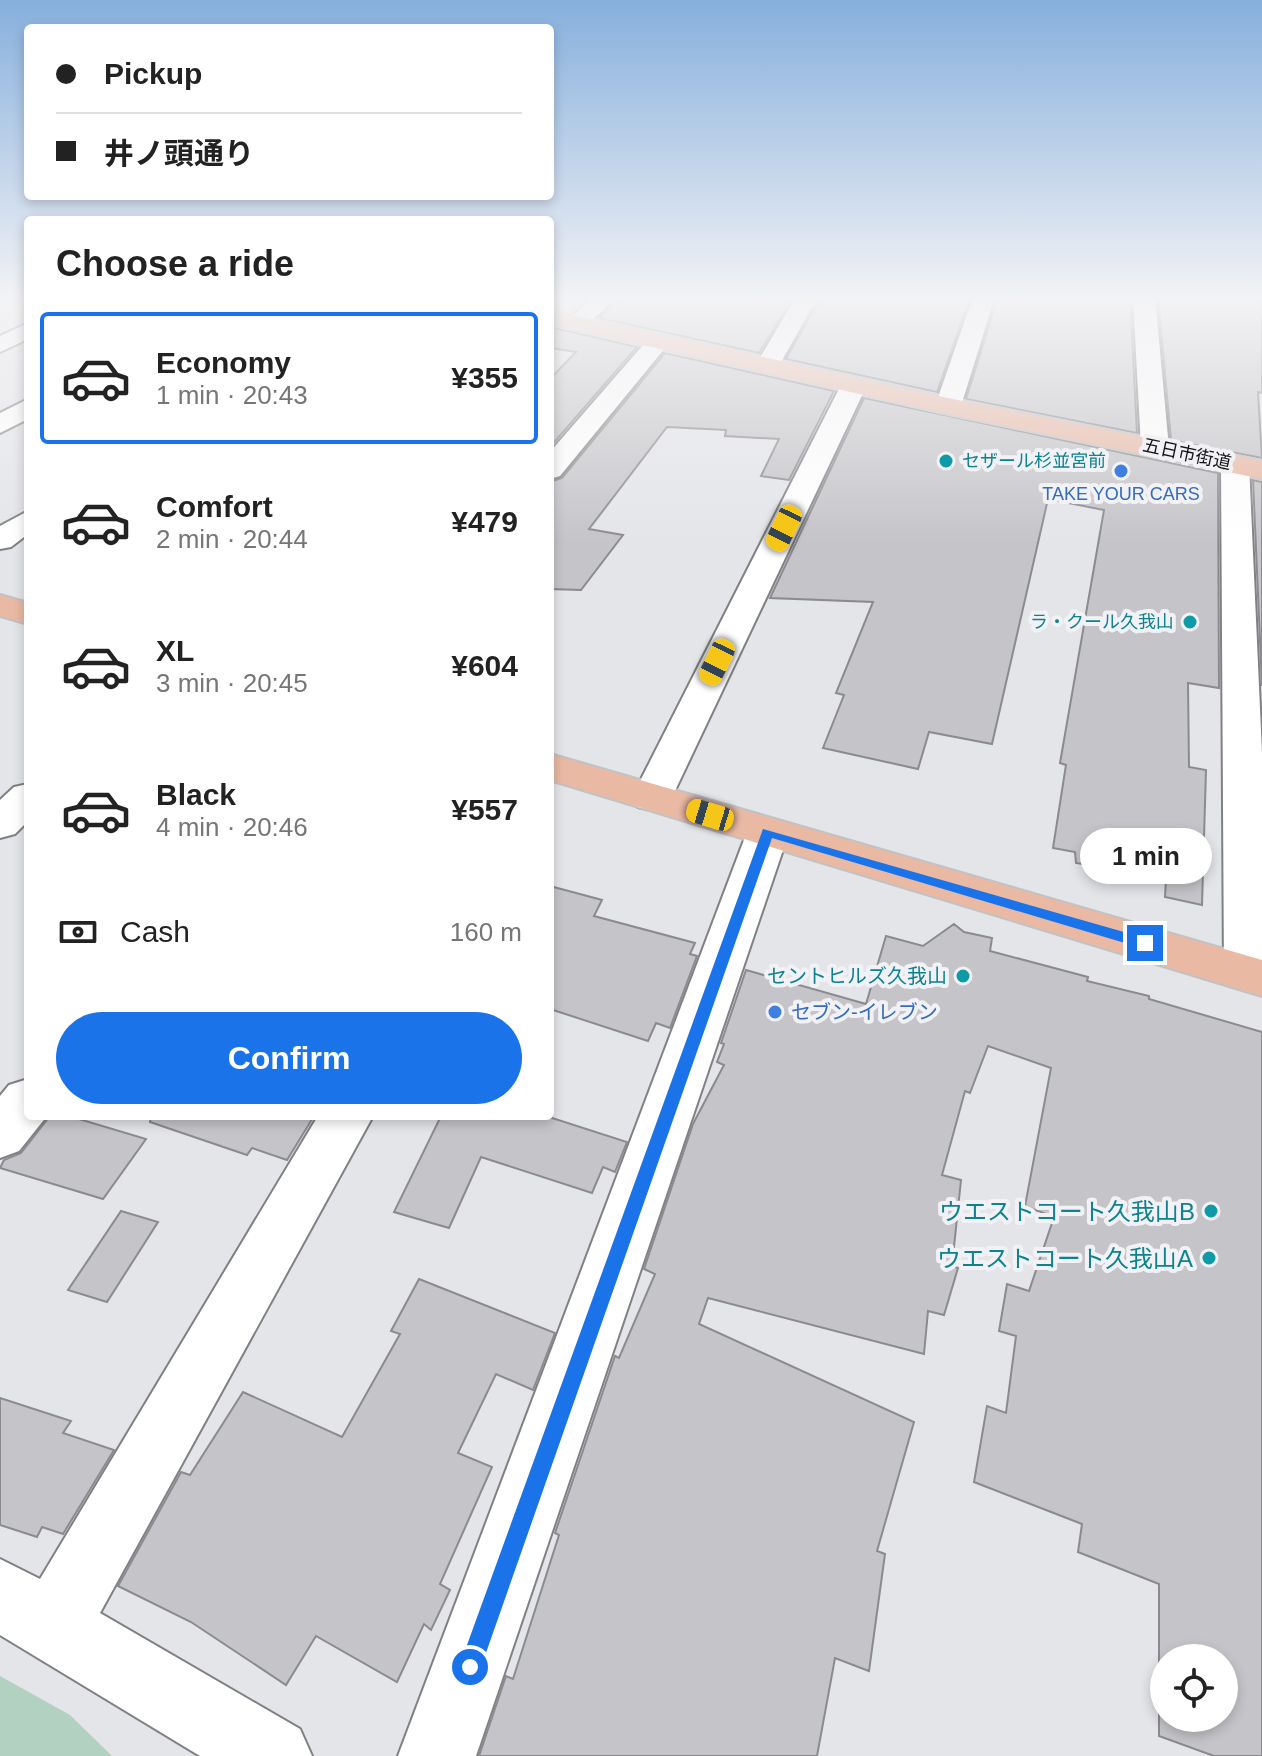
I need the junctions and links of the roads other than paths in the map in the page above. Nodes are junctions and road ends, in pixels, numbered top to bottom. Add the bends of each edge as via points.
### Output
1 (627, 379) edge
2 (826, 379) edge
3 (957, 379) edge
4 (1150, 379) edge
5 (854, 385) junction
6 (948, 406) junction
7 (24, 410) edge
8 (0, 425) edge
9 (1155, 448) junction
10 (554, 465) edge
11 (1248, 467) edge
12 (24, 523) edge
13 (0, 540) edge
14 (0, 605) edge
15 (24, 613) edge
16 (554, 768) edge
17 (652, 797) junction
18 (24, 801) edge
19 (0, 824) edge
20 (768, 832) junction
21 (1255, 976) edge
22 (24, 1106) edge
23 (343, 1120) edge
24 (0, 1135) edge
25 (27, 1610) edge
26 (273, 1756) edge
27 (437, 1756) edge

1 - 10 street
2 - 5 main road, 五日市街道
3 - 6 street
4 - 9 street
5 - 6 main road, 五日市街道
5 - 17 street
6 - 9 main road, 五日市街道
7 - 8 street
9 - 11 main road, 五日市街道
11 - 21 street
12 - 13 street
14 - 15 main road
16 - 17 main road
17 - 20 main road
18 - 19 street
20 - 21 main road
20 - 27 street
22 - 24 street
23 - 25 street
25 - 26 street

